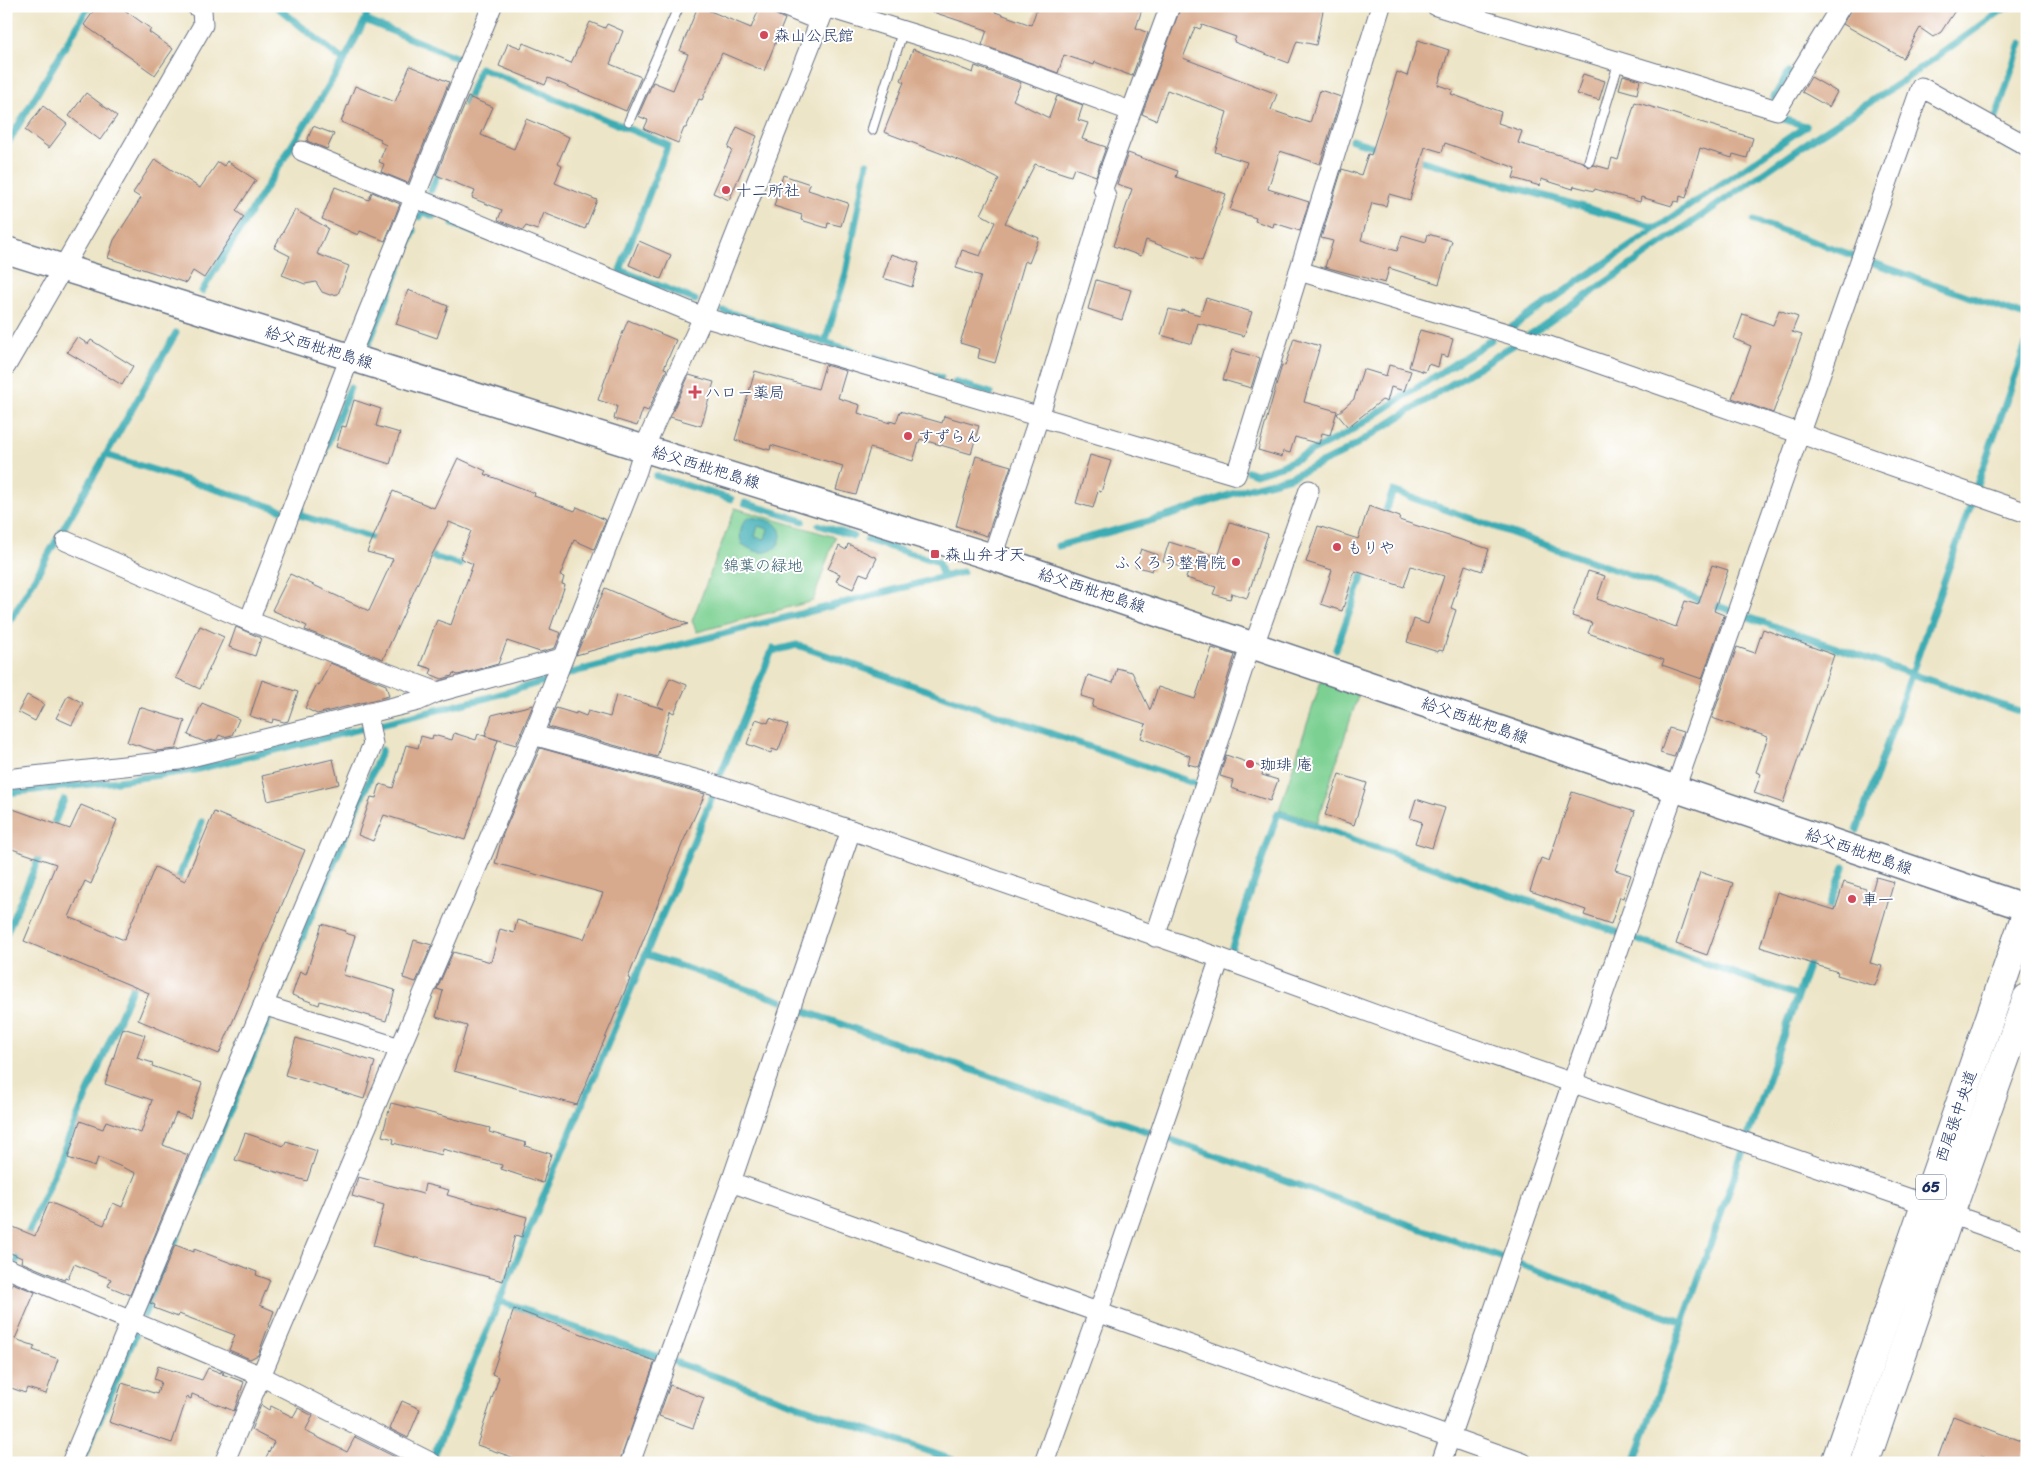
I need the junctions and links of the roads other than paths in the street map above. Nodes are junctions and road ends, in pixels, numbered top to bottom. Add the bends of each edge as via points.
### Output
1 (196, 6) edge
2 (492, 6) edge
3 (679, 6) edge
4 (783, 6) edge
5 (1170, 6) edge
6 (1381, 6) edge
7 (1436, 6) edge
8 (1840, 6) edge
9 (824, 12) edge
10 (903, 30) junction
11 (1619, 62) junction
12 (1130, 111) junction
13 (629, 122) dead end
14 (872, 130) dead end
15 (2027, 146) edge
16 (302, 151) dead end
17 (1590, 161) dead end
18 (414, 197) junction
19 (6, 250) edge
20 (63, 267) junction
21 (1299, 271) junction
22 (703, 318) junction
23 (350, 357) junction
24 (6, 366) edge
25 (1039, 417) junction
26 (1799, 435) junction
27 (644, 448) junction
28 (1309, 490) dead end
29 (2027, 513) edge
30 (66, 542) dead end
31 (992, 557) junction
32 (250, 621) junction
33 (1253, 644) junction
34 (561, 661) junction
35 (438, 692) junction
36 (367, 716) junction
37 (533, 735) junction
38 (6, 779) edge
39 (1676, 789) junction
40 (851, 830) junction
41 (2027, 910) edge
42 (1154, 937) junction
43 (1220, 958) junction
44 (2027, 998) edge
45 (263, 1005) junction
46 (400, 1048) junction
47 (1572, 1083) junction
48 (731, 1182) junction
49 (1938, 1209) junction
50 (2027, 1241) edge
51 (6, 1268) edge
52 (1098, 1313) junction
53 (129, 1321) junction
54 (261, 1376) junction
55 (1450, 1438) junction
56 (71, 1463) edge
57 (224, 1463) edge
58 (432, 1463) edge
59 (630, 1463) edge
60 (1044, 1463) edge
61 (1441, 1463) edge
62 (1523, 1463) edge
63 (1835, 1463) edge
64 (1865, 1463) edge

1 - 20 street via 202,10 203,25
2 - 18 street
3 - 13 lane
4 - 9 street
5 - 12 street
6 - 21 street
7 - 11 street
8 - 11 street via 1777,110
9 - 10 street
9 - 22 street
10 - 12 street
10 - 14 lane
11 - 17 lane
12 - 25 street via 1103,188 1106,197
15 - 26 street via 1921,87
16 - 18 street
18 - 22 street
18 - 23 street
19 - 20 main road, 給父西枇杷島線
20 - 23 main road, 給父西枇杷島線
20 - 24 street
21 - 25 street via 1236,476
21 - 26 street via 1546,345
22 - 25 street
22 - 27 street
23 - 27 main road, 給父西枇杷島線
23 - 32 street
25 - 31 street
26 - 29 street
26 - 39 street
27 - 31 main road, 給父西枇杷島線
27 - 34 street
28 - 33 street
30 - 32 street
31 - 33 main road, 給父西枇杷島線
32 - 35 street
33 - 39 main road, 給父西枇杷島線
33 - 42 street
34 - 35 street
34 - 37 street
35 - 36 street
36 - 38 street via 180,760
36 - 45 street via 373,744
37 - 40 street via 709,783
37 - 46 street
39 - 41 main road, 給父西枇杷島線
39 - 47 street
40 - 42 street
40 - 48 street
41 - 49 main road, 西尾張中央道 / 65
42 - 43 street
43 - 47 street
43 - 52 street
44 - 49 main road, 西尾張中央道 / 65
45 - 46 street
45 - 53 street
46 - 54 street
47 - 49 street
47 - 55 street
48 - 52 street
48 - 59 street
49 - 50 street
49 - 63 main road, 西尾張中央道 / 65
49 - 64 main road, 西尾張中央道 / 65
51 - 53 street
52 - 55 street
52 - 60 street
53 - 54 street
53 - 56 street
54 - 57 street
54 - 58 street
55 - 61 street
55 - 62 street

